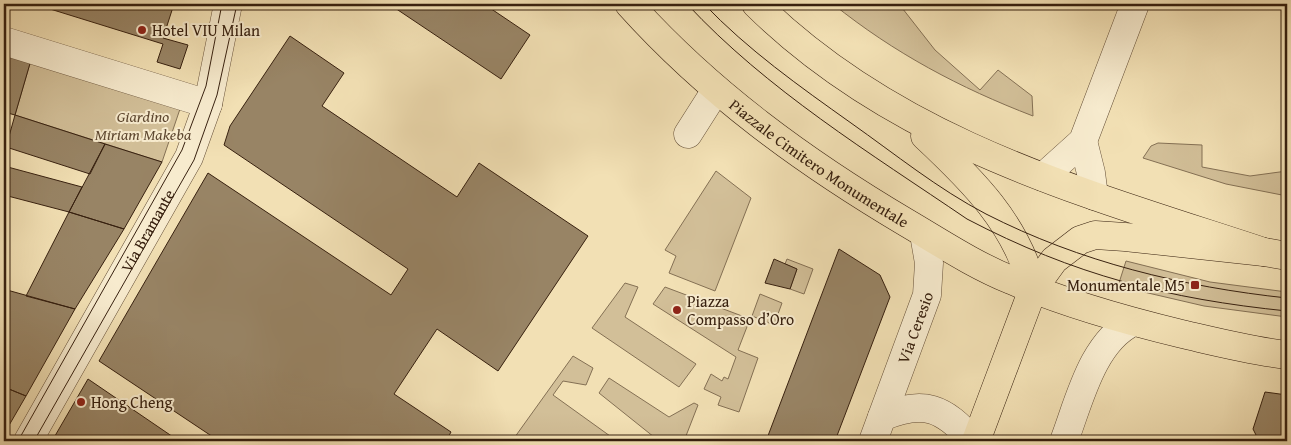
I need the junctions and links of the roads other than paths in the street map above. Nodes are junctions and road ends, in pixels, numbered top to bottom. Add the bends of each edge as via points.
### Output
1 (228, 4) edge
2 (629, 4) edge
3 (756, 4) edge
4 (1135, 4) edge
5 (4, 41) edge
6 (716, 90) junction
7 (208, 104) junction
8 (904, 116) junction
9 (688, 134) dead end
10 (1083, 142) junction
11 (1043, 177) junction
12 (1094, 196) junction
13 (924, 234) junction
14 (1276, 254) edge
15 (1034, 290) junction
16 (1133, 322) junction
17 (1287, 354) edge
18 (878, 429) edge
19 (28, 441) edge
20 (975, 441) edge
21 (1064, 441) edge

1 - 7 street, Via Bramante
2 - 6 main road, Piazzale Cimitero Monumentale
3 - 8 main road via 815,55
4 - 10 street
5 - 7 street
6 - 9 street
6 - 13 main road, Piazzale Cimitero Monumentale via 798,153
7 - 19 street, Via Bramante via 189,156
8 - 11 main road via 964,146
8 - 15 main road via 974,184 1000,216 1023,255
10 - 11 street
10 - 12 street
11 - 12 main road
12 - 14 main road
13 - 15 main road, Piazzale Cimitero Monumentale via 977,264
13 - 18 street, Via Ceresio via 929,263 927,295
14 - 15 main road via 1125,237 1088,237 1054,260
15 - 16 main road, Piazzale Cimitero Monumentale
15 - 20 main road, Via Ceresio
16 - 17 main road, Piazzale Cimitero Monumentale via 1240,347
16 - 21 street via 1121,329 1101,353
18 - 20 street, Via Ceresio via 913,406 942,414

